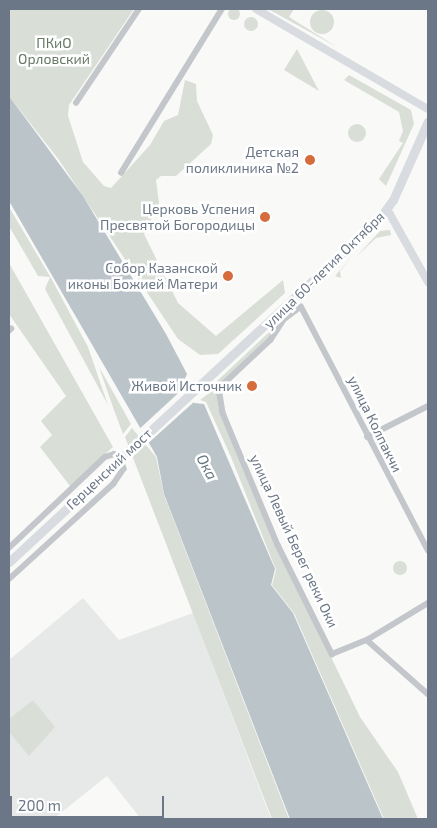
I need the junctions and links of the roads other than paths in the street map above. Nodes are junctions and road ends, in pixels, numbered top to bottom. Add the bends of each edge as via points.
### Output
1 (139, 9) edge
2 (222, 9) edge
3 (256, 9) edge
4 (76, 103) dead end
5 (428, 109) edge
6 (428, 121) edge
7 (121, 174) dead end
8 (387, 210) junction
9 (428, 282) edge
10 (210, 376) joint
11 (221, 402) joint
12 (428, 406) edge
13 (367, 437) junction
14 (9, 548) edge
15 (428, 551) edge
16 (9, 562) edge
17 (12, 576) edge
18 (9, 580) edge
19 (428, 603) edge
20 (367, 640) junction
21 (428, 694) edge

1 - 4 street
2 - 7 street
3 - 5 main road
6 - 8 main road, улица 60-летия Октября
8 - 9 main road
8 - 10 main road, улица 60-летия Октября
10 - 16 main road, Герценский мост
11 - 13 street, улица Колпакчи via 222,386 301,307
11 - 20 street, улица Левый Берег реки Оки via 278,544 332,654
12 - 13 street
13 - 15 street, улица Колпакчи
14 - 17 street via 105,457 114,454 121,459 124,469 114,484
17 - 18 street
19 - 20 street
20 - 21 street

